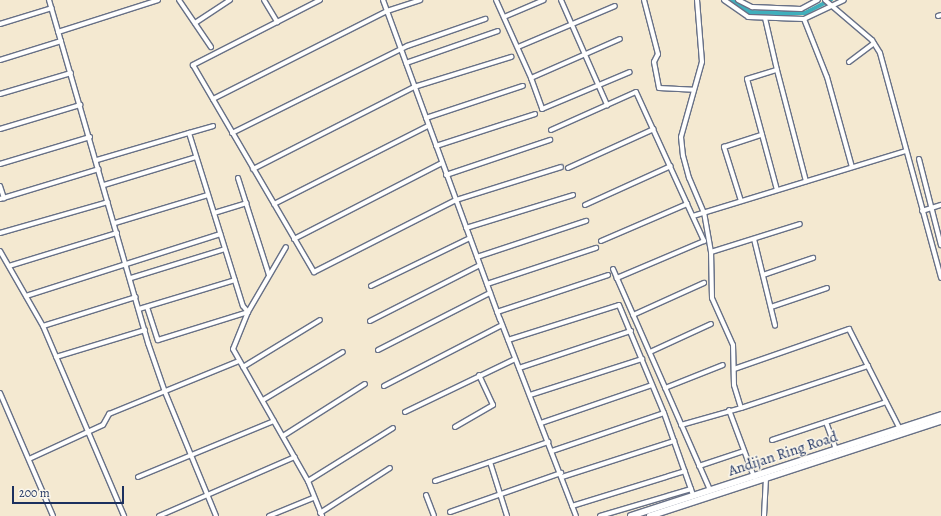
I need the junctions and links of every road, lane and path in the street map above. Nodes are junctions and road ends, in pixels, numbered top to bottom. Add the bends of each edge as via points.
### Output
1 (49, 0) edge
2 (158, 0) edge
3 (179, 0) edge
4 (230, 0) edge
5 (264, 0) edge
6 (320, 0) edge
7 (383, 0) edge
8 (420, 0) edge
9 (496, 0) edge
10 (544, 0) edge
11 (561, 0) edge
12 (644, 0) edge
13 (697, 0) edge
14 (724, 0) edge
15 (738, 0) edge
16 (818, 0) edge
17 (825, 0) edge
18 (844, 0) edge
19 (615, 6) dead end
20 (830, 6) junction
21 (52, 8) junction
22 (387, 11) junction
23 (504, 17) junction
24 (765, 18) junction
25 (485, 19) dead end
26 (804, 19) junction
27 (277, 22) junction
28 (195, 23) junction
29 (0, 24) edge
30 (571, 24) junction
31 (498, 31) dead end
32 (58, 32) junction
33 (620, 39) dead end
34 (61, 41) junction
35 (874, 43) junction
36 (211, 46) dead end
37 (518, 47) junction
38 (401, 49) junction
39 (584, 55) junction
40 (511, 57) dead end
41 (0, 60) edge
42 (849, 62) dead end
43 (406, 63) junction
44 (776, 70) junction
45 (630, 72) dead end
46 (71, 73) junction
47 (531, 78) junction
48 (523, 86) dead end
49 (598, 86) junction
50 (414, 87) junction
51 (694, 90) junction
52 (0, 94) edge
53 (213, 100) junction
54 (80, 105) junction
55 (606, 105) junction
56 (535, 114) dead end
57 (426, 118) junction
58 (213, 126) dead end
59 (428, 126) junction
60 (0, 129) edge
61 (654, 129) junction
62 (551, 130) dead end
63 (188, 133) junction
64 (232, 133) junction
65 (762, 135) junction
66 (90, 137) junction
67 (550, 140) dead end
68 (436, 146) junction
69 (905, 151) junction
70 (196, 157) junction
71 (919, 159) dead end
72 (96, 160) junction
73 (442, 163) junction
74 (0, 164) edge
75 (671, 166) junction
76 (561, 167) dead end
77 (852, 167) junction
78 (568, 168) dead end
79 (99, 169) junction
80 (253, 169) junction
81 (446, 175) junction
82 (238, 178) dead end
83 (806, 181) junction
84 (104, 185) junction
85 (0, 186) edge
86 (777, 190) junction
87 (208, 195) junction
88 (573, 195) dead end
89 (2, 199) edge
90 (456, 200) junction
91 (741, 201) junction
92 (108, 202) junction
93 (246, 203) junction
94 (274, 204) junction
95 (687, 204) junction
96 (585, 205) dead end
97 (941, 205) edge
98 (931, 208) junction
99 (922, 211) junction
100 (214, 213) junction
101 (704, 213) junction
102 (693, 216) junction
103 (586, 222) dead end
104 (115, 223) junction
105 (800, 224) dead end
106 (466, 228) junction
107 (0, 233) edge
108 (117, 233) junction
109 (220, 234) junction
110 (470, 238) junction
111 (294, 239) junction
112 (754, 239) junction
113 (601, 241) dead end
114 (941, 245) edge
115 (286, 247) dead end
116 (596, 248) dead end
117 (225, 249) junction
118 (0, 251) edge
119 (711, 252) junction
120 (477, 257) junction
121 (813, 258) dead end
122 (127, 264) junction
123 (480, 265) junction
124 (9, 266) junction
125 (613, 269) dead end
126 (269, 275) junction
127 (608, 275) dead end
128 (763, 275) junction
129 (131, 278) junction
130 (617, 278) junction
131 (941, 278) edge
132 (235, 280) junction
133 (704, 283) dead end
134 (487, 284) junction
135 (372, 286) dead end
136 (827, 288) dead end
137 (490, 293) junction
138 (26, 296) junction
139 (136, 298) junction
140 (147, 307) junction
141 (771, 307) junction
142 (139, 309) junction
143 (248, 312) junction
144 (497, 312) junction
145 (633, 315) junction
146 (320, 320) dead end
147 (370, 321) dead end
148 (711, 324) dead end
149 (502, 325) junction
150 (775, 325) dead end
151 (43, 326) junction
152 (145, 330) junction
153 (631, 331) junction
154 (158, 340) junction
155 (508, 340) junction
156 (148, 343) junction
157 (378, 350) dead end
158 (343, 352) dead end
159 (650, 352) junction
160 (56, 357) junction
161 (515, 358) junction
162 (642, 359) junction
163 (240, 361) junction
164 (723, 365) dead end
165 (868, 366) junction
166 (244, 367) junction
167 (519, 368) junction
168 (734, 369) junction
169 (479, 375) junction
170 (365, 384) dead end
171 (384, 386) dead end
172 (652, 386) junction
173 (665, 388) junction
174 (164, 392) junction
175 (0, 393) edge
176 (530, 396) junction
177 (263, 400) junction
178 (886, 402) junction
179 (741, 408) junction
180 (729, 410) junction
181 (405, 412) dead end
182 (664, 413) junction
183 (941, 415) edge
184 (274, 421) junction
185 (941, 421) edge
186 (826, 422) junction
187 (541, 423) junction
188 (681, 425) junction
189 (455, 426) dead end
190 (392, 428) dead end
191 (900, 429) junction
192 (87, 431) junction
193 (283, 436) junction
194 (772, 440) dead end
195 (674, 441) junction
196 (548, 442) junction
197 (836, 450) junction
198 (552, 451) junction
199 (744, 451) junction
200 (190, 455) junction
201 (295, 457) junction
202 (29, 459) junction
203 (490, 462) junction
204 (698, 466) junction
205 (390, 468) dead end
206 (685, 472) junction
207 (561, 475) junction
208 (138, 477) dead end
209 (754, 477) junction
210 (766, 478) junction
211 (308, 481) junction
212 (435, 481) dead end
213 (691, 489) junction
214 (710, 490) junction
215 (207, 494) junction
216 (500, 494) junction
217 (426, 495) dead end
218 (693, 495) junction
219 (313, 498) junction
220 (572, 506) junction
221 (450, 512) dead end
222 (321, 514) edge
223 (433, 515) edge
224 (53, 516) edge
225 (124, 516) edge
226 (160, 516) edge
227 (216, 516) edge
228 (269, 516) edge
229 (507, 516) edge
230 (576, 516) edge
231 (600, 516) edge
232 (631, 516) edge
233 (650, 516) edge
234 (764, 516) edge

1 - 21 street
2 - 32 street
3 - 28 street
4 - 28 street
5 - 27 street
6 - 27 street
7 - 22 street
8 - 22 street
9 - 23 street
10 - 23 street
11 - 30 street
12 - 51 street via 658,54 654,62 659,88
13 - 51 street via 702,62
14 - 24 street via 748,17
15 - 16 street via 752,7 801,9
17 - 20 street
18 - 20 street
19 - 30 street
20 - 26 street
20 - 35 street
21 - 29 street
21 - 32 street
22 - 38 street
22 - 53 street
23 - 37 street
24 - 26 street
24 - 44 street
25 - 38 street
26 - 77 street via 827,77
27 - 53 street via 193,65
28 - 36 street
30 - 37 street
30 - 39 street
31 - 43 street
32 - 34 street
33 - 39 street
34 - 41 street
34 - 46 street
35 - 42 street
35 - 69 street via 882,62
37 - 47 street
38 - 43 street
38 - 64 street
39 - 47 street
39 - 49 street
40 - 50 street
43 - 50 street
44 - 65 street via 747,79
44 - 83 street
45 - 49 street
46 - 52 street
46 - 54 street
47 - 49 street via 542,110
48 - 57 street
49 - 55 street
50 - 57 street
50 - 80 street
51 - 101 street via 681,137 689,178
53 - 64 street
54 - 60 street
54 - 66 street
55 - 61 street via 636,92
55 - 62 street
56 - 68 street
57 - 59 street
58 - 63 street
59 - 68 street
59 - 94 street
61 - 75 street
61 - 78 street
63 - 70 street
63 - 72 street
64 - 80 street
65 - 86 street
65 - 91 street via 724,147
66 - 72 street
66 - 74 street
67 - 81 street
68 - 73 street
69 - 77 street
69 - 99 street
70 - 84 street
70 - 87 street
71 - 98 street
72 - 79 street
73 - 81 street
73 - 111 street
75 - 95 street
75 - 96 street
76 - 90 street
77 - 83 street
79 - 84 street
79 - 89 street
80 - 94 street
81 - 90 street
82 - 93 street
83 - 86 street
84 - 92 street
85 - 89 street
86 - 91 street
87 - 100 street
87 - 104 street
88 - 106 street
90 - 106 street
90 - 111 street via 314,272
91 - 101 street
92 - 104 street
92 - 107 street
93 - 100 street
93 - 126 street
94 - 111 street
95 - 102 street
95 - 113 street
97 - 98 street
98 - 99 street
98 - 114 street
99 - 131 street
100 - 109 street
101 - 102 street
101 - 119 street
102 - 130 street via 704,241
103 - 120 street
104 - 108 street
105 - 112 street
106 - 110 street
108 - 122 street
108 - 124 street
109 - 117 street
109 - 122 street
110 - 120 street
110 - 135 street
112 - 119 street
112 - 128 street
115 - 126 street
116 - 134 street
117 - 129 street
117 - 132 street
118 - 124 street
119 - 168 street via 712,298 733,345
120 - 123 street
121 - 128 street
122 - 129 street
122 - 138 street
123 - 134 street
123 - 147 street
124 - 138 street
125 - 130 street
126 - 143 street
127 - 144 street
128 - 141 street
129 - 139 street
130 - 145 street
132 - 140 street
132 - 143 street via 243,306
133 - 145 street
134 - 137 street
136 - 141 street
137 - 144 street
137 - 157 street
138 - 151 street
139 - 142 street
139 - 151 street
140 - 142 street
140 - 154 street
141 - 150 street
142 - 152 street
143 - 154 street
143 - 163 street via 233,349
144 - 149 street
145 - 159 street
146 - 166 street
148 - 159 street
149 - 155 street
149 - 171 street
151 - 160 street
152 - 156 street
152 - 160 street
153 - 155 street via 621,306 615,305
153 - 162 street
153 - 167 street
154 - 156 street
155 - 161 street
156 - 174 street
158 - 177 street
159 - 173 street
160 - 192 street
161 - 167 street
161 - 169 street
162 - 172 street
162 - 176 street
163 - 166 street
163 - 174 street
164 - 173 street
165 - 168 street via 849,329
165 - 178 street
165 - 179 street
166 - 177 street
167 - 176 street
168 - 179 street via 734,385
169 - 181 street
169 - 189 street via 493,405
170 - 193 street
172 - 182 street
172 - 187 street
173 - 188 street
174 - 192 street via 109,414 106,422
174 - 200 street
175 - 202 street
176 - 187 street
177 - 184 street
178 - 186 street
178 - 191 street
179 - 180 street
180 - 188 street
180 - 199 street
182 - 195 street
182 - 198 street
183 - 191 highway, Andijan Ring Road
184 - 193 street
184 - 200 street
185 - 210 highway, Andijan Ring Road
186 - 194 street
186 - 197 street
187 - 196 street
188 - 204 street
190 - 211 street
191 - 197 highway, Andijan Ring Road
192 - 202 street
192 - 225 street
193 - 201 street
195 - 206 street
195 - 207 street
196 - 198 street
196 - 203 street
197 - 209 highway, Andijan Ring Road
198 - 207 street
199 - 204 street
199 - 209 street
200 - 208 street
200 - 215 street
201 - 211 street
201 - 215 street
202 - 224 street
203 - 212 street
203 - 216 street
204 - 214 street
205 - 222 street
206 - 213 street
206 - 220 street
207 - 216 street
207 - 220 street
209 - 214 highway, Andijan Ring Road
210 - 233 highway, Andijan Ring Road
210 - 234 street
211 - 219 street
213 - 218 street
213 - 231 street
214 - 218 highway, Andijan Ring Road
215 - 226 street
215 - 227 street
216 - 221 street
216 - 229 street
217 - 223 street
218 - 232 highway, Andijan Ring Road
219 - 222 street
219 - 228 street
220 - 230 street

